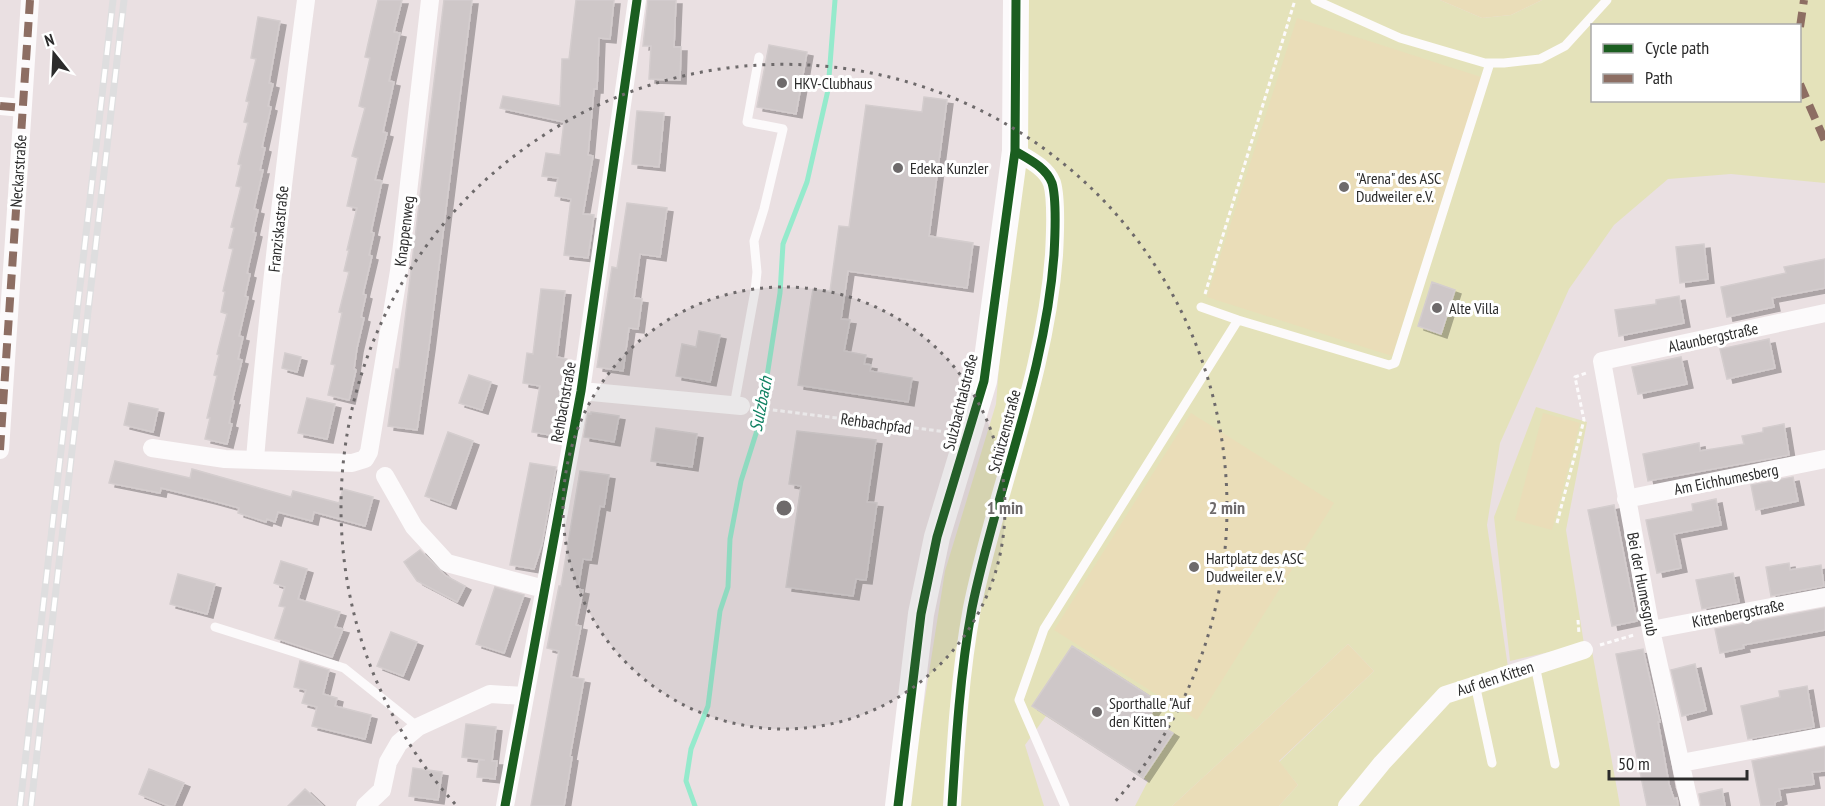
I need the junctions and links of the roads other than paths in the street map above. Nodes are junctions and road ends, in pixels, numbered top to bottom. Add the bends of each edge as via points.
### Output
1 (30, 0) edge
2 (306, 0) edge
3 (429, 0) edge
4 (636, 0) edge
5 (1016, 0) edge
6 (1315, 0) edge
7 (1607, 0) edge
8 (759, 57) dead end
9 (1490, 63) junction
10 (0, 106) edge
11 (22, 108) junction
12 (1015, 151) junction
13 (1201, 307) road end
14 (1825, 313) edge
15 (1238, 320) junction
16 (1602, 361) joint
17 (581, 391) junction
18 (737, 406) joint
19 (152, 448) dead end
20 (0, 450) edge
21 (255, 459) junction
22 (1825, 459) edge
23 (385, 476) dead end
24 (1626, 499) junction
25 (544, 589) junction
26 (1825, 597) edge
27 (215, 627) dead end
28 (1651, 630) junction
29 (1584, 650) road end
30 (1535, 665) junction
31 (1475, 684) junction
32 (524, 696) junction
33 (418, 727) junction
34 (1825, 736) edge
35 (1492, 763) dead end
36 (1555, 764) dead end
37 (1681, 764) junction
38 (365, 806) edge
39 (505, 806) edge
40 (898, 806) edge
41 (952, 806) edge
42 (1065, 806) edge
43 (1347, 806) edge
44 (1690, 806) edge

1 - 11 street, Neckarstraße
2 - 21 street, Franziskastraße
3 - 21 street, Knappenweg via 399,271 369,452 365,459 352,464
4 - 17 street, Rehbachstraße
5 - 12 main road, Sulzbachtalstraße
6 - 9 lane via 1400,38
7 - 9 lane via 1565,46 1540,59
8 - 18 lane via 747,122 783,129 754,241 757,272
9 - 15 lane via 1395,363 1389,365
10 - 11 street
11 - 20 street, Neckarstraße
12 - 40 main road, Sulzbachtalstraße via 984,381 937,537 921,614
12 - 41 street, Schützenstraße via 1044,171 1052,183 1056,226 1051,294 1035,374 973,606 962,670
13 - 15 lane
14 - 16 street, Alaunbergstraße
15 - 42 lane via 1044,629 1019,700
16 - 24 street, Bei der Humesgrub
17 - 18 street
17 - 25 street, Rehbachstraße
19 - 21 street via 225,459
22 - 24 street, Am Eichhumesberg
23 - 25 street via 414,527 447,563
24 - 28 street, Bei der Humesgrub
25 - 32 street, Rehbachstraße
26 - 28 street, Kittenbergstraße
27 - 33 lane via 344,668
28 - 37 street, Bei der Humesgrub
29 - 30 street, Auf den Kitten
30 - 31 street, Auf den Kitten
30 - 36 lane
31 - 35 lane
31 - 43 street, Auf den Kitten via 1445,695
32 - 33 street via 490,694
32 - 39 street, Rehbachstraße
33 - 38 street via 399,743 388,762 382,790
34 - 37 street
37 - 44 street, Bei der Humesgrub

